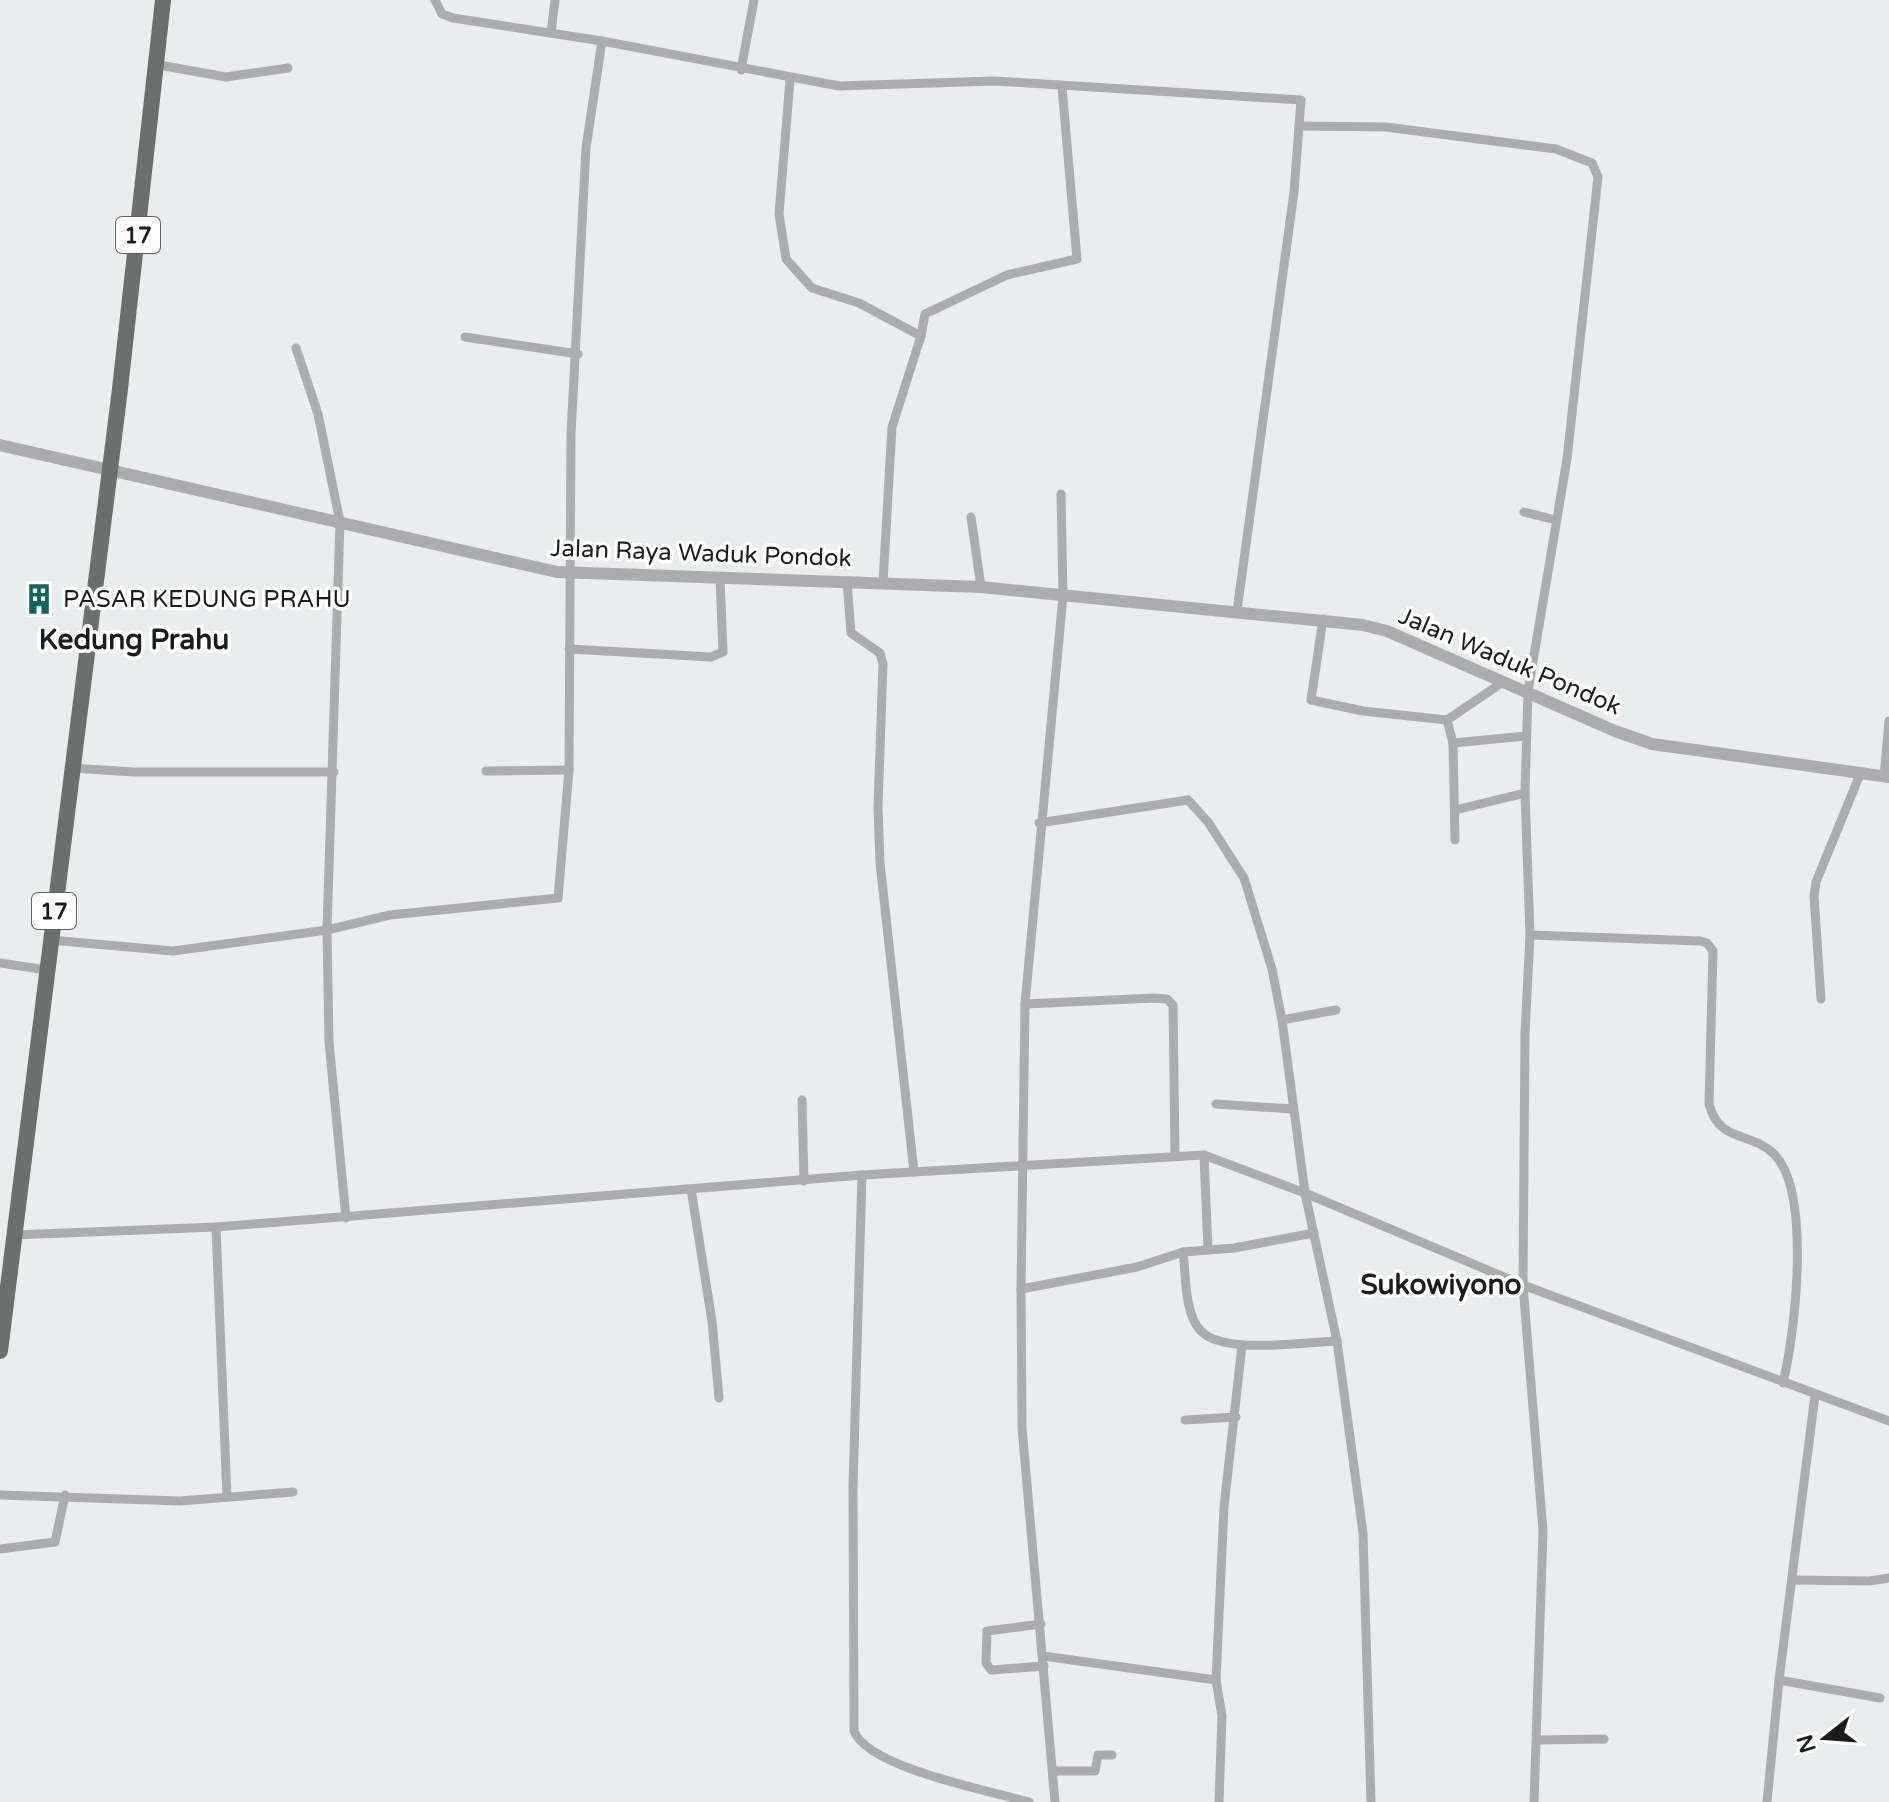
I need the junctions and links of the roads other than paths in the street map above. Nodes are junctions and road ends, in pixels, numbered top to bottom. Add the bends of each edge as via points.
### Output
1 (163, 0) edge
2 (435, 0) edge
3 (555, 0) edge
4 (754, 0) edge
5 (551, 33) junction
6 (602, 41) junction
7 (159, 65) junction
8 (288, 68) dead end
9 (741, 70) junction
10 (790, 80) junction
11 (1062, 87) junction
12 (1299, 126) junction
13 (921, 336) junction
14 (465, 337) dead end
15 (296, 348) dead end
16 (578, 354) junction
17 (0, 445) edge
18 (108, 470) junction
19 (1061, 494) dead end
20 (1524, 512) dead end
21 (971, 517) dead end
22 (1556, 520) junction
23 (340, 522) junction
24 (570, 573) junction
25 (720, 578) junction
26 (847, 581) junction
27 (883, 582) junction
28 (981, 587) junction
29 (1063, 596) junction
30 (1237, 611) junction
31 (1323, 619) junction
32 (569, 649) junction
33 (1503, 682) junction
34 (1528, 691) junction
35 (1447, 720) junction
36 (1889, 721) edge
37 (1526, 736) junction
38 (1453, 743) junction
39 (71, 768) junction
40 (569, 770) junction
41 (486, 771) dead end
42 (334, 772) junction
43 (1861, 772) junction
44 (1887, 777) edge
45 (1525, 793) junction
46 (1455, 810) junction
47 (1039, 823) junction
48 (1455, 840) dead end
49 (327, 930) junction
50 (1530, 935) junction
51 (51, 940) junction
52 (0, 963) edge
53 (46, 970) junction
54 (1821, 999) dead end
55 (1025, 1004) junction
56 (1336, 1010) dead end
57 (1282, 1020) junction
58 (802, 1100) dead end
59 (1216, 1104) dead end
60 (1293, 1109) junction
61 (1175, 1155) junction
62 (1204, 1155) junction
63 (1023, 1165) junction
64 (914, 1172) junction
65 (862, 1175) junction
66 (804, 1181) junction
67 (691, 1189) junction
68 (1305, 1193) junction
69 (346, 1218) junction
70 (216, 1227) junction
71 (1314, 1233) junction
72 (14, 1235) junction
73 (1208, 1250) junction
74 (1183, 1252) junction
75 (1523, 1285) junction
76 (1021, 1289) junction
77 (1337, 1341) junction
78 (1242, 1345) junction
79 (0, 1351) edge
80 (1783, 1383) junction
81 (1815, 1395) junction
82 (719, 1398) dead end
83 (1236, 1417) junction
84 (1185, 1420) dead end
85 (1889, 1421) edge
86 (293, 1492) dead end
87 (0, 1495) edge
88 (65, 1495) junction
89 (227, 1497) junction
90 (0, 1549) edge
91 (1889, 1578) edge
92 (1792, 1580) junction
93 (1041, 1624) junction
94 (1044, 1661) junction
95 (1216, 1680) junction
96 (1779, 1680) junction
97 (1880, 1698) dead end
98 (1604, 1739) dead end
99 (1537, 1740) junction
100 (1112, 1755) dead end
101 (1054, 1771) junction
102 (1029, 1802) edge
103 (1055, 1802) edge
104 (1219, 1802) edge
105 (1371, 1802) edge
106 (1534, 1802) edge
107 (1767, 1802) edge

1 - 7 highway, 17
2 - 5 street via 442,14 453,18
3 - 5 street
4 - 9 street
5 - 6 street
6 - 9 street
6 - 16 street via 586,148
7 - 8 street via 226,77
7 - 18 highway, 17
9 - 10 street
10 - 11 street via 839,86 994,81
10 - 13 street via 779,214 786,259 812,288 859,303
11 - 12 street via 1301,100
11 - 13 street via 1077,259 1007,275 925,314
12 - 22 street via 1386,127 1556,149 1597,169
12 - 30 street
13 - 27 street via 892,427
14 - 16 street
15 - 23 street via 318,414
16 - 24 street via 571,434
17 - 18 street
18 - 23 street, Jalan Raya Waduk Pondok
18 - 39 highway, 17
19 - 29 street
20 - 22 street
21 - 28 street
22 - 34 street
23 - 24 street, Jalan Raya Waduk Pondok
23 - 42 street
24 - 25 street, Jalan Raya Waduk Pondok
24 - 32 street
25 - 26 street, Jalan Raya Waduk Pondok
25 - 32 street via 723,652 711,657
26 - 27 street, Jalan Raya Waduk Pondok
26 - 64 street via 851,633 880,653 883,664 880,863
27 - 28 street, Jalan Raya Waduk Pondok
28 - 29 street, Jalan Raya Waduk Pondok
29 - 30 street, Jalan Waduk Pondok
29 - 47 street
30 - 31 street, Jalan Waduk Pondok
31 - 33 street, Jalan Waduk Pondok via 1387,631
31 - 35 street via 1311,700
32 - 40 street
33 - 34 street, Jalan Waduk Pondok
33 - 35 street
34 - 37 street
34 - 43 street, Jalan Waduk Pondok via 1652,744
35 - 38 street
36 - 44 street
37 - 38 street
37 - 45 street
38 - 46 street
39 - 42 street
39 - 51 highway, 17
40 - 41 street
40 - 49 street via 560,889 553,901 390,915
42 - 49 street
43 - 44 street, Jalan Waduk Pondok
43 - 54 street via 1816,882
45 - 46 street
45 - 50 street
46 - 48 street
47 - 55 street
47 - 57 street via 1172,800 1188,800 1198,807 1248,888
49 - 51 street via 173,951
49 - 69 street via 329,1042
50 - 75 street
50 - 80 street via 1700,941 1713,951 1709,1104 1714,1120 1724,1131 1776,1156 1792,1198 1797,1239 1795,1322
51 - 53 highway, 17
52 - 53 street
53 - 72 highway, 17
55 - 61 street via 1154,998 1173,1005
55 - 63 street
56 - 57 street
57 - 60 street
58 - 66 street
59 - 60 street
60 - 68 street
61 - 62 street
61 - 63 street
62 - 68 street
62 - 73 street
63 - 64 street
63 - 76 street
64 - 65 street
65 - 66 street
65 - 102 street via 853,1487 854,1731 864,1747 902,1764
66 - 67 street
67 - 69 street
67 - 82 street
68 - 71 street
68 - 75 street
69 - 70 street
70 - 72 street
70 - 89 street
71 - 73 street
71 - 77 street
72 - 79 highway, 17
73 - 74 street
74 - 76 street via 1137,1267
74 - 78 street via 1191,1313 1201,1332
75 - 80 street
75 - 99 street via 1543,1531
76 - 93 street via 1022,1428
77 - 78 street
77 - 105 street via 1363,1533
78 - 83 street
80 - 81 street
81 - 85 street
81 - 92 street
83 - 84 street
83 - 95 street via 1224,1507
86 - 89 street
87 - 88 street
88 - 89 street via 180,1501
88 - 90 street via 58,1539
91 - 92 street
92 - 96 street
93 - 94 street
93 - 94 street via 987,1631 986,1663 991,1670
94 - 95 street
94 - 101 street
95 - 104 street via 1222,1716
96 - 97 street
96 - 107 street
98 - 99 street
99 - 106 street
100 - 101 street via 1098,1755 1096,1771
101 - 103 street

